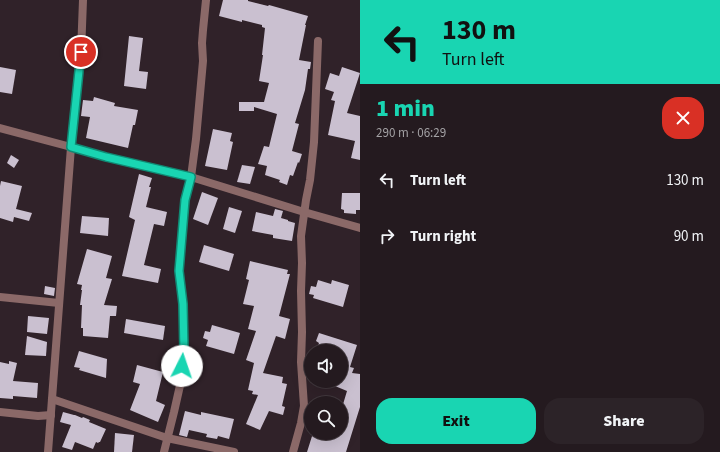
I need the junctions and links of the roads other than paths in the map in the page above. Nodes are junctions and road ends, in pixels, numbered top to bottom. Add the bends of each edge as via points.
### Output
1 (83, 0) edge
2 (206, 0) edge
3 (318, 41) dead end
4 (0, 128) edge
5 (71, 147) junction
6 (191, 177) junction
7 (304, 212) junction
8 (360, 228) edge
9 (0, 297) edge
10 (59, 303) junction
11 (52, 399) junction
12 (0, 412) edge
13 (51, 415) junction
14 (167, 438) junction
15 (48, 452) edge
16 (164, 452) edge
17 (234, 452) edge
18 (292, 452) edge

1 - 5 street via 81,52
2 - 6 street via 198,123
3 - 7 street via 314,142
4 - 5 street
5 - 6 street
5 - 10 street
6 - 7 street
6 - 14 street via 185,200 179,271 184,351 181,381
7 - 8 street
7 - 18 street via 301,236 301,362 304,406
9 - 10 street
10 - 11 street
11 - 13 street
11 - 14 street
12 - 13 street
13 - 15 street
14 - 16 street
14 - 17 street

